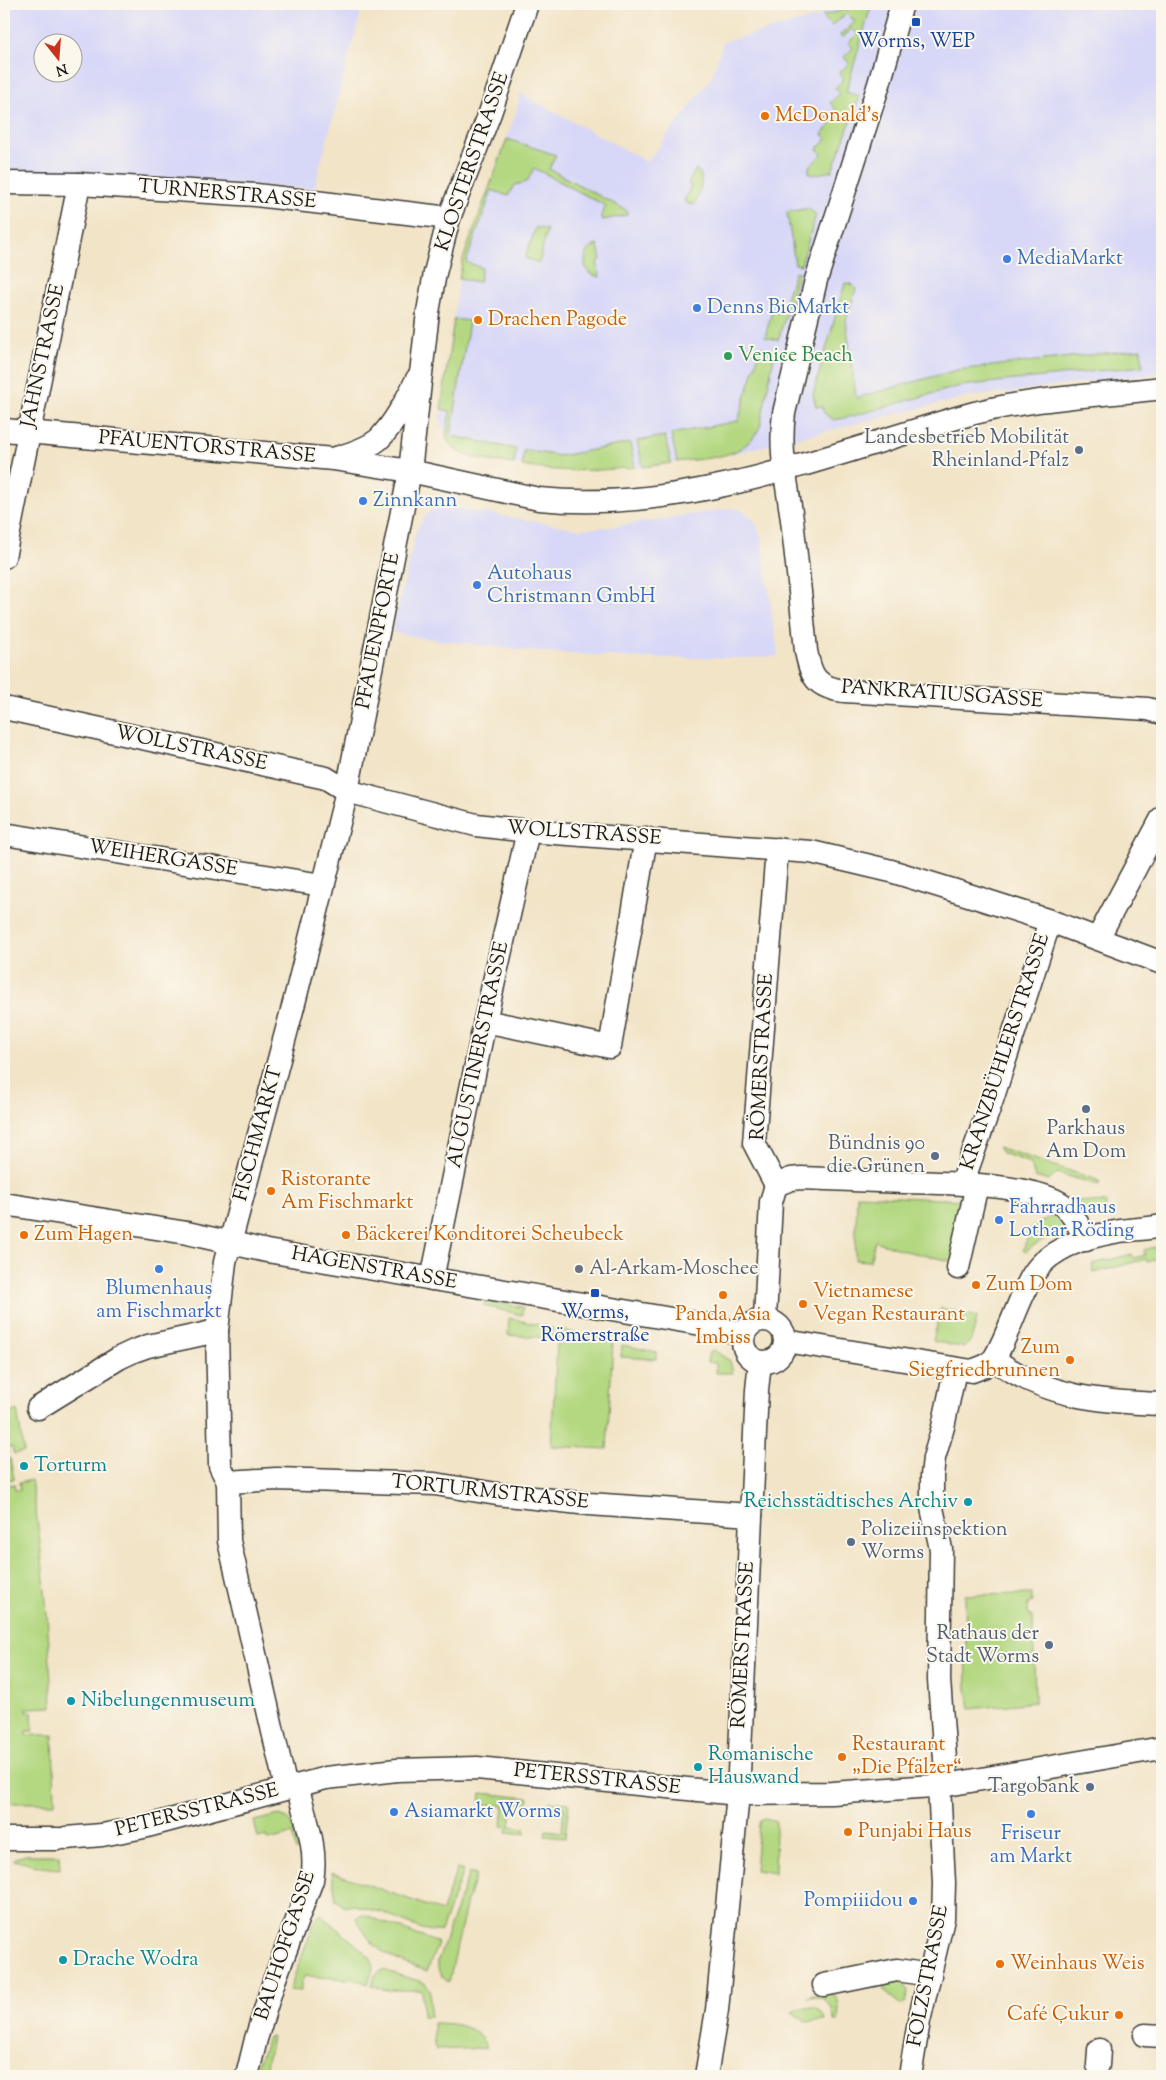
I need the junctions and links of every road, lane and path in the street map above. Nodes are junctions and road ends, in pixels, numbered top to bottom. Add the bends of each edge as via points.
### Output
1 (527, 4) edge
2 (902, 4) edge
3 (4, 183) edge
4 (79, 184) junction
5 (449, 218) junction
6 (422, 368) junction
7 (1162, 388) edge
8 (31, 422) junction
9 (4, 430) edge
10 (333, 459) junction
11 (410, 471) junction
12 (784, 471) junction
13 (4, 557) edge
14 (4, 708) edge
15 (1162, 713) edge
16 (346, 791) junction
17 (1162, 818) edge
18 (528, 831) junction
19 (4, 834) edge
20 (646, 838) junction
21 (777, 849) junction
22 (322, 885) junction
23 (1050, 921) junction
24 (1098, 938) junction
25 (1162, 963) edge
26 (485, 1021) junction
27 (776, 1185) junction
28 (970, 1185) junction
29 (4, 1204) edge
30 (1162, 1226) edge
31 (1093, 1238) junction
32 (231, 1242) junction
33 (958, 1268) dead end
34 (432, 1279) junction
35 (765, 1319) junction
36 (217, 1331) junction
37 (743, 1334) junction
38 (786, 1341) junction
39 (994, 1359) junction
40 (760, 1362) junction
41 (955, 1370) junction
42 (1162, 1404) edge
43 (38, 1408) dead end
44 (228, 1482) junction
45 (750, 1515) junction
46 (1162, 1748) edge
47 (943, 1785) junction
48 (292, 1787) junction
49 (738, 1794) junction
50 (4, 1839) edge
51 (930, 1975) junction
52 (824, 1985) dead end
53 (247, 2076) edge
54 (706, 2076) edge
55 (910, 2076) edge

1 - 5 street, KLOSTERSTRASSE via 490,113
2 - 12 street via 816,280 784,413
3 - 4 street, TURNERSTRASSE
4 - 5 street, TURNERSTRASSE via 256,195
4 - 8 street, JAHNSTRASSE
5 - 6 street, KLOSTERSTRASSE via 435,273
6 - 10 street via 406,402 378,439
6 - 11 street, KLOSTERSTRASSE
7 - 12 street, PFAUENTORSTRASSE via 987,410
8 - 9 street, PFAUENTORSTRASSE
8 - 10 street, PFAUENTORSTRASSE
8 - 13 street, JAHNSTRASSE
10 - 11 street, PFAUENTORSTRASSE
11 - 12 street, PFAUENTORSTRASSE via 510,494 560,501 618,500 669,494
11 - 16 street, PFAUENPFORTE
12 - 15 street, PANKRATIUSGASSE via 806,651 811,672 819,683 844,690 1148,709
14 - 16 street, WOLLSTRASSE via 326,778
16 - 18 street, WOLLSTRASSE via 476,825
16 - 22 street, FISCHMARKT
17 - 24 street
18 - 20 street, WOLLSTRASSE
18 - 26 street, AUGUSTINERSTRASSE
19 - 22 street, WEIHERGASSE
20 - 21 street, WOLLSTRASSE
20 - 26 street via 610,1047
21 - 23 street, WOLLSTRASSE via 811,852 891,871
21 - 27 street, RÖMERSTRASSE via 754,1143
22 - 32 street, FISCHMARKT
23 - 24 street, WOLLSTRASSE
23 - 28 street, KRANZBÜHLERSTRASSE
24 - 25 street, WOLLSTRASSE
26 - 34 street, AUGUSTINERSTRASSE
27 - 28 street via 801,1178
27 - 35 street via 771,1202
28 - 31 street via 1013,1189 1051,1198 1064,1206
28 - 33 street, KRANZBÜHLERSTRASSE
29 - 32 street, HAGENSTRASSE
30 - 31 street
31 - 39 street via 1055,1253 1036,1270
32 - 34 street, HAGENSTRASSE
32 - 36 street, FISCHMARKT via 225,1262
34 - 37 street, HAGENSTRASSE via 707,1324
35 - 37 street via 755,1321
35 - 38 street via 781,1327
36 - 43 street via 148,1346 119,1358
36 - 44 street, FISCHMARKT via 220,1466
37 - 40 street via 747,1354
38 - 40 street via 777,1358
38 - 41 street
39 - 41 street via 972,1371
39 - 42 street via 1030,1381 1073,1396
40 - 45 street, RÖMERSTRASSE
41 - 47 street, FOLZSTRASSE via 932,1476 932,1508 940,1549 939,1680
44 - 45 street, TORTURMSTRASSE via 276,1479 435,1484 589,1504
44 - 48 street, BAUHOFGASSE via 229,1541
45 - 49 street, RÖMERSTRASSE
46 - 47 street, PETERSSTRASSE
47 - 49 street, PETERSSTRASSE via 832,1793
47 - 51 street, FOLZSTRASSE via 945,1902
48 - 49 street, PETERSSTRASSE via 326,1778 397,1770 477,1768
48 - 50 street, PETERSSTRASSE via 187,1817 102,1835
48 - 53 street, BAUHOFGASSE via 313,1846 312,1880 274,1981
49 - 54 street, RÖMERSTRASSE via 717,2010
51 - 52 street via 897,1970
51 - 55 street, FOLZSTRASSE

